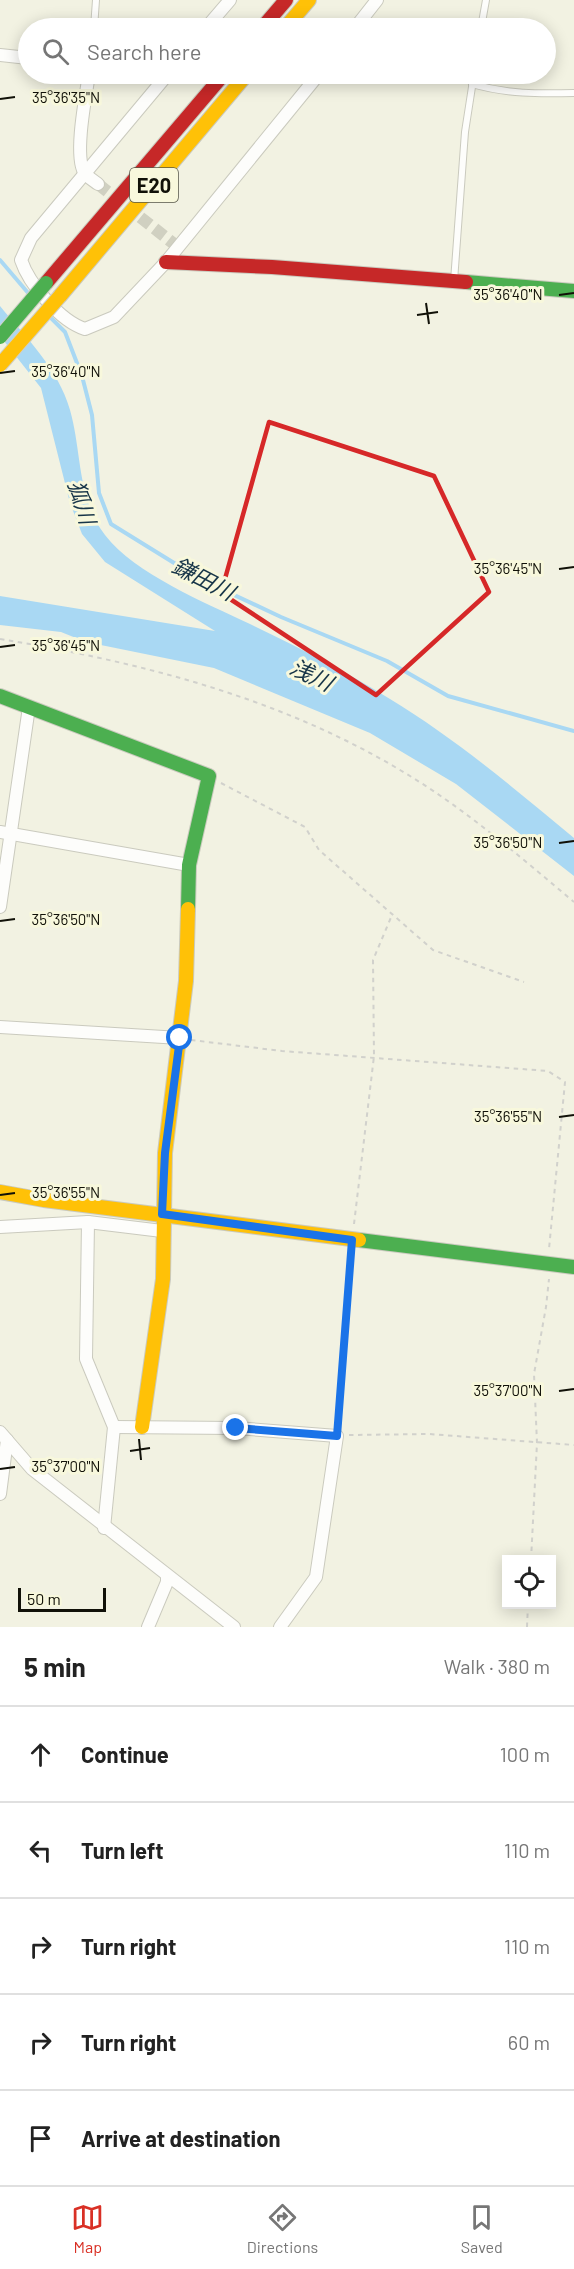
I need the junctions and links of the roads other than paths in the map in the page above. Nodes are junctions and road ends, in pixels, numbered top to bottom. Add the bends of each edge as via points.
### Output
1 (96, 0) edge
2 (230, 0) edge
3 (286, 0) edge
4 (309, 0) edge
5 (377, 0) edge
6 (486, 0) edge
7 (95, 18) edge
8 (215, 18) edge
9 (271, 18) edge
10 (294, 18) edge
11 (363, 18) edge
12 (483, 18) edge
13 (0, 56) edge
14 (18, 57) edge
15 (88, 84) edge
16 (159, 84) edge
17 (216, 84) edge
18 (239, 84) edge
19 (311, 84) edge
20 (472, 84) joint
21 (574, 93) edge
22 (84, 172) junction
23 (98, 184) tunnel mouth
24 (166, 262) junction
25 (454, 281) junction
26 (574, 291) edge
27 (0, 337) edge
28 (0, 365) edge
29 (0, 696) edge
30 (29, 707) junction
31 (6, 832) edge
32 (189, 865) junction
33 (0, 907) edge
34 (0, 1027) edge
35 (180, 1038) junction
36 (0, 1192) edge
37 (162, 1214) junction
38 (87, 1222) junction
39 (0, 1227) edge
40 (162, 1231) junction
41 (574, 1267) edge
42 (114, 1427) junction
43 (142, 1427) junction
44 (4, 1436) edge
45 (0, 1494) edge
46 (104, 1528) junction
47 (167, 1576) junction
48 (148, 1627) edge
49 (234, 1627) edge
50 (280, 1627) edge

1 - 7 lane
2 - 8 street
3 - 9 main road
4 - 10 main road
5 - 11 street
6 - 12 lane
13 - 14 street
15 - 22 street via 80,134
16 - 22 street
17 - 27 main road, E20, bridge
18 - 28 main road, E20, bridge
19 - 24 street
20 - 21 lane via 501,92
20 - 25 lane
22 - 23 street
22 - 24 street via 31,238 21,260 27,278 72,325 85,329 114,317
24 - 25 main road
25 - 26 main road
29 - 30 main road
30 - 31 street
30 - 32 main road via 209,776
31 - 32 street
31 - 33 street
32 - 35 main road via 186,981
34 - 35 street
35 - 37 main road via 165,1153
36 - 37 main road
37 - 40 main road
37 - 41 main road
38 - 39 street
38 - 40 street
38 - 42 street via 86,1359
40 - 43 main road via 163,1279
42 - 43 street
42 - 46 street
43 - 50 street via 236,1428 337,1436 316,1577
44 - 45 street
44 - 46 street via 32,1469
46 - 47 street
47 - 48 street
47 - 49 street

